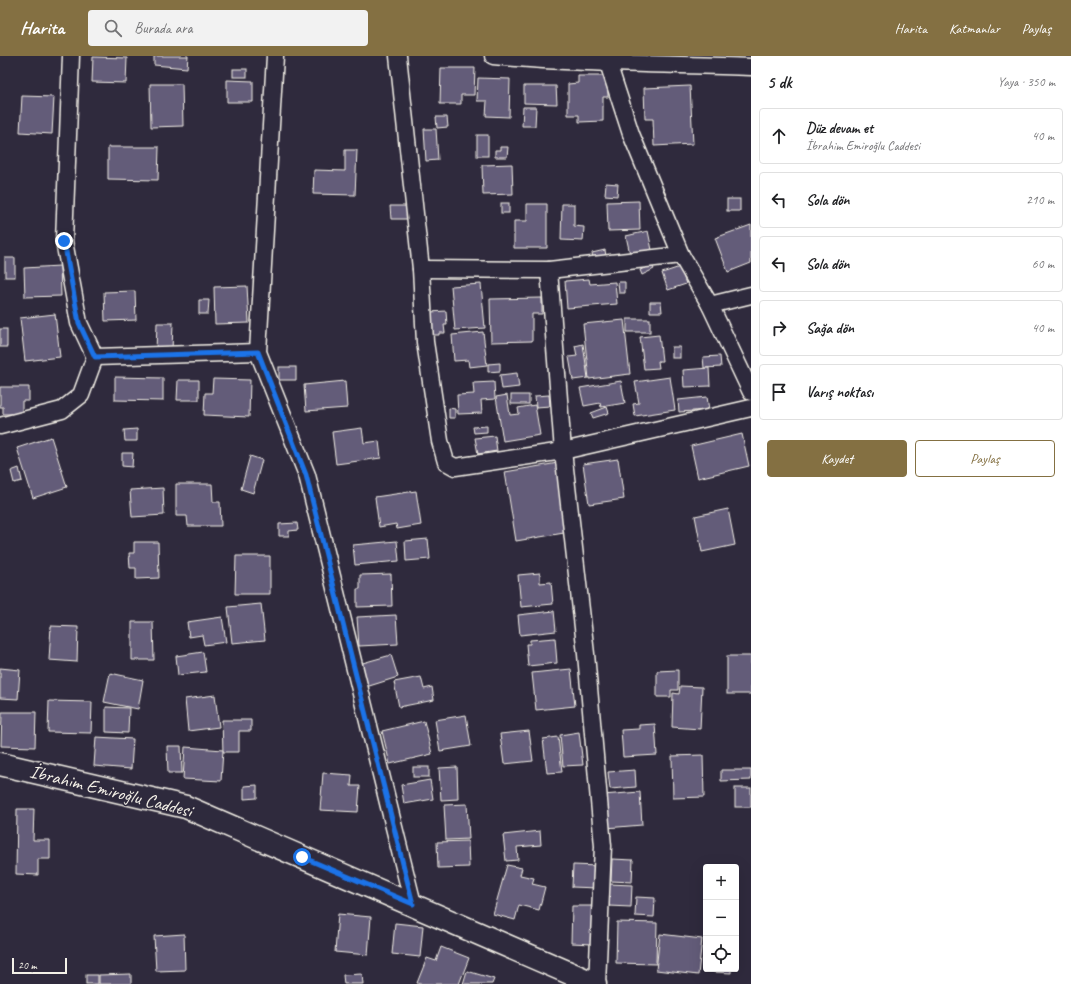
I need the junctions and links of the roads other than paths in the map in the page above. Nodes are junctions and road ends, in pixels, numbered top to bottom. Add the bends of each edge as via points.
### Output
1 (71, 56) edge
2 (275, 56) edge
3 (398, 56) edge
4 (493, 56) edge
5 (608, 63) junction
6 (751, 66) edge
7 (681, 255) junction
8 (421, 269) junction
9 (549, 270) junction
10 (751, 295) edge
11 (710, 305) junction
12 (258, 352) junction
13 (95, 357) junction
14 (751, 392) edge
15 (751, 408) edge
16 (0, 426) edge
17 (563, 451) junction
18 (0, 764) edge
19 (413, 904) junction
20 (596, 984) edge

1 - 13 street via 64,241 79,323
2 - 12 street
3 - 8 street
4 - 5 street
5 - 6 street
5 - 7 street via 631,134
7 - 9 street
7 - 11 street
8 - 9 street
8 - 17 street via 425,342 440,441 446,462 455,467
9 - 17 street
10 - 11 street
11 - 14 street
12 - 13 street
12 - 19 street via 306,475
13 - 16 street via 81,395 62,410
15 - 17 street
17 - 20 street via 586,654 603,846
18 - 19 street, İbrahim Emiroğlu Caddesi via 186,807
19 - 20 street, İbrahim Emiroğlu Caddesi

